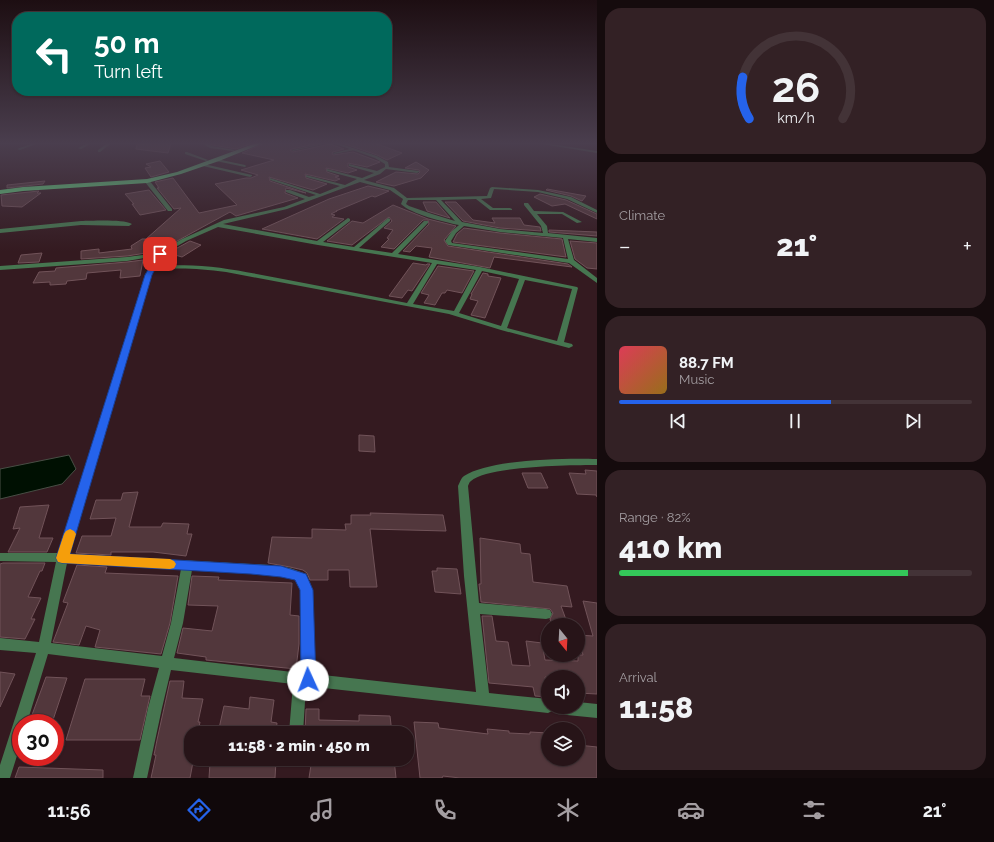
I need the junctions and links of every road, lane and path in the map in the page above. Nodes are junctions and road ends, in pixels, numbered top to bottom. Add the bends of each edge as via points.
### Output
1 (143, 178) edge
2 (155, 178) edge
3 (317, 178) edge
4 (272, 179) dead end
5 (361, 179) joint
6 (147, 181) junction
7 (345, 186) junction
8 (0, 191) edge
9 (288, 191) dead end
10 (320, 195) junction
11 (477, 198) junction
12 (309, 199) junction
13 (406, 199) junction
14 (438, 199) junction
15 (526, 204) dead end
16 (510, 209) dead end
17 (170, 210) dead end
18 (534, 212) junction
19 (597, 212) edge
20 (348, 220) dead end
21 (388, 220) dead end
22 (426, 222) dead end
23 (579, 222) dead end
24 (129, 224) dead end
25 (217, 224) junction
26 (462, 225) junction
27 (0, 231) edge
28 (546, 235) junction
29 (565, 237) junction
30 (597, 240) edge
31 (318, 243) junction
32 (355, 249) junction
33 (160, 254) junction
34 (394, 255) junction
35 (571, 261) junction
36 (436, 262) junction
37 (0, 268) edge
38 (480, 269) junction
39 (149, 274) junction
40 (523, 277) junction
41 (597, 280) edge
42 (409, 305) junction
43 (452, 313) junction
44 (503, 329) junction
45 (560, 343) junction
46 (569, 346) dead end
47 (597, 462) edge
48 (0, 557) edge
49 (62, 558) junction
50 (187, 565) junction
51 (474, 608) junction
52 (546, 614) dead end
53 (0, 644) edge
54 (44, 648) junction
55 (167, 663) junction
56 (304, 679) junction
57 (484, 699) junction
58 (541, 705) edge
59 (585, 710) edge
60 (597, 711) edge
61 (297, 726) edge
62 (3, 778) edge
63 (140, 778) edge

1 - 8 highway via 22,187
2 - 6 highway
3 - 7 street
4 - 10 street
5 - 7 street
5 - 13 street via 392,189
6 - 8 highway
6 - 17 street
7 - 10 street
9 - 12 street
10 - 12 street
11 - 14 street
11 - 16 street via 492,209
11 - 19 street via 489,197 492,188 538,191 569,198
12 - 25 street via 278,210
13 - 14 street
13 - 26 street via 404,206
14 - 26 street
15 - 18 street
18 - 23 street via 563,213
18 - 28 street via 544,226
20 - 31 street
21 - 32 street
22 - 34 street
24 - 27 street via 77,223
25 - 31 street
25 - 33 street
26 - 28 street
26 - 35 street via 454,232 448,243
28 - 29 street
29 - 30 street
29 - 35 street
31 - 32 street
32 - 34 street
33 - 37 street via 127,259
33 - 39 street
34 - 36 street
35 - 41 street
36 - 38 street
36 - 42 street
38 - 40 street
38 - 43 street via 458,311
39 - 42 street via 175,266 201,266
39 - 49 street
40 - 44 street
40 - 45 street via 574,288
42 - 43 street
43 - 44 street
44 - 45 street
45 - 46 street
47 - 51 street via 564,461 507,467 466,479 463,486
48 - 49 street
49 - 50 street
49 - 54 street
50 - 55 street
50 - 56 street via 281,571 302,577 306,590
51 - 52 street
51 - 57 street
53 - 54 street
54 - 55 street
54 - 62 street
55 - 56 street
55 - 63 street
56 - 57 street
56 - 61 street
57 - 58 street
59 - 60 street

